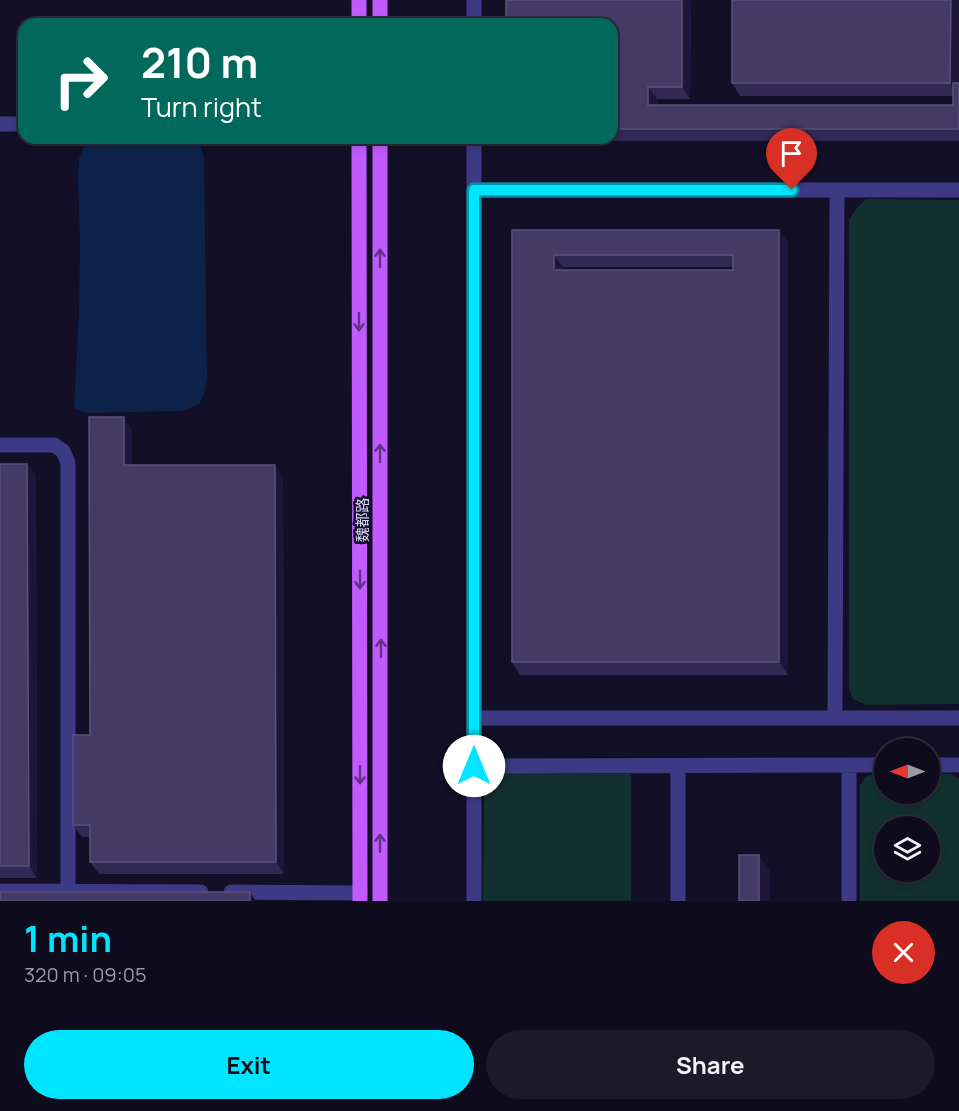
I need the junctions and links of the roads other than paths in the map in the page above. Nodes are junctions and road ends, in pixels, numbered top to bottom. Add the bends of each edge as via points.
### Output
1 (359, 0) edge
2 (380, 0) edge
3 (474, 0) edge
4 (359, 18) edge
5 (380, 18) edge
6 (474, 18) edge
7 (0, 124) edge
8 (18, 124) edge
9 (359, 144) edge
10 (380, 144) edge
11 (474, 144) edge
12 (474, 190) junction
13 (837, 190) junction
14 (959, 190) edge
15 (0, 445) edge
16 (474, 718) junction
17 (835, 718) junction
18 (959, 718) edge
19 (849, 765) junction
20 (874, 765) edge
21 (940, 765) edge
22 (959, 765) edge
23 (474, 766) junction
24 (678, 766) junction
25 (0, 891) edge
26 (68, 891) junction
27 (360, 897) edge
28 (380, 901) edge
29 (474, 901) edge
30 (678, 901) edge
31 (849, 901) edge

1 - 4 main road
2 - 5 main road
3 - 6 lane
7 - 8 lane
9 -> 27 main road, 魏都路
28 -> 10 main road, 魏都路
11 - 12 lane
12 - 13 lane
12 - 16 lane
13 - 14 lane
13 - 17 lane
15 - 26 lane via 54,445 63,451 68,463
16 - 17 lane
16 - 23 lane
17 - 18 lane
19 - 20 lane
19 - 24 lane
19 - 31 lane
21 - 22 lane
23 - 24 lane
23 - 29 lane
24 - 30 lane
25 - 26 lane
26 - 27 lane

